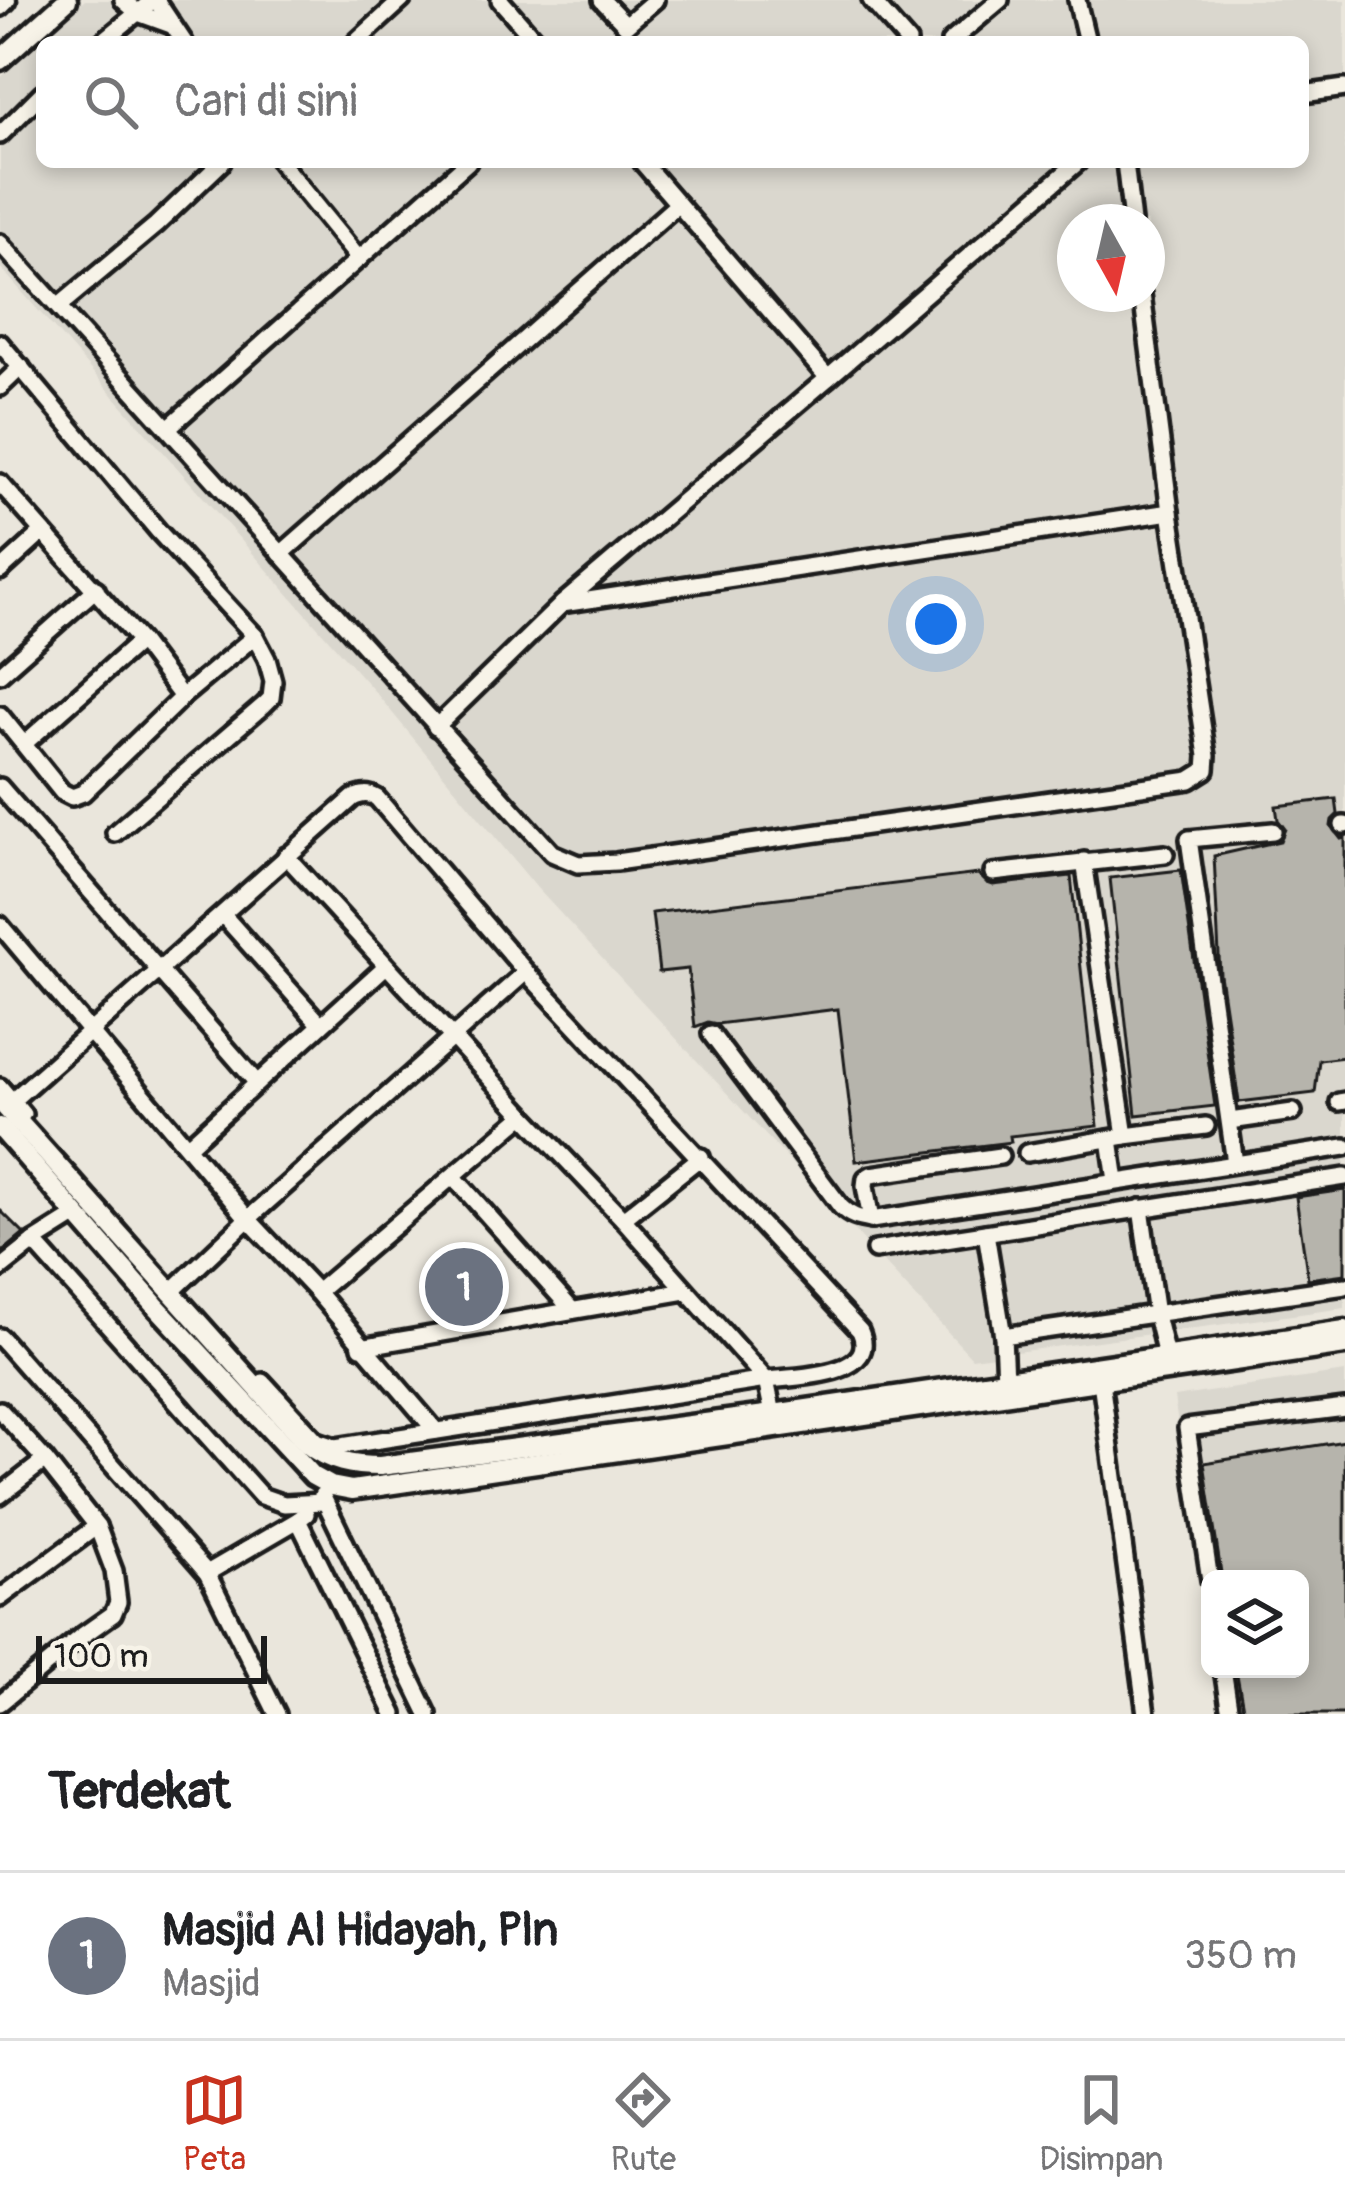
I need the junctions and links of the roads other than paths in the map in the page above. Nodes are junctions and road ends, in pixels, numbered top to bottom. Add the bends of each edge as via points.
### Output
1 (67, 0) edge
2 (123, 0) edge
3 (155, 0) edge
4 (402, 0) edge
5 (500, 0) edge
6 (602, 0) edge
7 (656, 0) edge
8 (871, 0) edge
9 (1000, 0) edge
10 (1077, 0) edge
11 (138, 13) junction
12 (171, 25) junction
13 (109, 36) edge
14 (179, 36) edge
15 (363, 36) edge
16 (532, 36) edge
17 (903, 36) edge
18 (957, 36) edge
19 (1086, 36) edge
20 (0, 60) edge
21 (1345, 88) edge
22 (1309, 93) edge
23 (36, 99) edge
24 (0, 135) edge
25 (216, 168) edge
26 (285, 168) edge
27 (461, 168) edge
28 (647, 168) edge
29 (1071, 168) edge
30 (1126, 168) edge
31 (678, 204) junction
32 (1130, 204) edge
33 (3, 254) edge
34 (358, 259) junction
35 (58, 306) junction
36 (1144, 312) edge
37 (0, 343) edge
38 (21, 367) junction
39 (828, 378) junction
40 (0, 387) edge
41 (168, 428) junction
42 (0, 483) edge
43 (1170, 512) junction
44 (43, 532) junction
45 (281, 554) junction
46 (0, 571) edge
47 (96, 589) junction
48 (562, 604) junction
49 (255, 636) junction
50 (140, 641) junction
51 (0, 674) edge
52 (182, 698) junction
53 (0, 715) edge
54 (436, 727) junction
55 (25, 743) junction
56 (4, 799) edge
57 (1273, 831) dead end
58 (115, 833) dead end
59 (1166, 854) dead end
60 (286, 856) junction
61 (1084, 861) junction
62 (993, 873) dead end
63 (223, 915) junction
64 (0, 925) edge
65 (386, 966) junction
66 (158, 970) junction
67 (526, 972) junction
68 (321, 1025) junction
69 (92, 1030) junction
70 (711, 1034) dead end
71 (453, 1038) junction
72 (257, 1083) junction
73 (0, 1087) edge
74 (6, 1101) edge
75 (1293, 1112) dead end
76 (524, 1115) junction
77 (1230, 1121) junction
78 (1206, 1126) dead end
79 (0, 1127) edge
80 (1117, 1137) junction
81 (188, 1146) junction
82 (1345, 1147) edge
83 (1027, 1153) dead end
84 (1000, 1156) dead end
85 (700, 1157) junction
86 (1235, 1163) junction
87 (453, 1175) junction
88 (1345, 1178) edge
89 (1116, 1180) junction
90 (1141, 1208) junction
91 (77, 1214) junction
92 (248, 1219) junction
93 (623, 1219) junction
94 (871, 1220) junction
95 (986, 1233) junction
96 (34, 1242) junction
97 (875, 1250) dead end
98 (0, 1269) edge
99 (1345, 1286) edge
100 (174, 1290) junction
101 (686, 1291) junction
102 (317, 1292) junction
103 (572, 1310) junction
104 (1156, 1315) junction
105 (1345, 1330) edge
106 (1004, 1336) junction
107 (0, 1337) edge
108 (1345, 1346) edge
109 (361, 1347) junction
110 (1166, 1356) junction
111 (1005, 1379) junction
112 (766, 1380) junction
113 (1101, 1381) junction
114 (1345, 1408) edge
115 (0, 1409) edge
116 (773, 1414) junction
117 (436, 1431) junction
118 (667, 1436) junction
119 (45, 1460) junction
120 (323, 1492) junction
121 (0, 1495) edge
122 (298, 1520) junction
123 (97, 1526) junction
124 (1208, 1570) edge
125 (207, 1574) junction
126 (0, 1598) edge
127 (1224, 1678) edge
128 (0, 1703) edge
129 (277, 1714) edge
130 (394, 1714) edge
131 (428, 1714) edge
132 (1146, 1714) edge
133 (1230, 1714) edge

1 - 20 main road
2 - 11 street
3 - 11 street
3 - 12 street
4 - 15 street
5 - 16 street
6 - 7 street via 626,25
8 - 17 street
9 - 18 street
10 - 19 street
11 - 12 street
11 - 13 street
12 - 14 street
21 - 22 street
23 - 24 street
25 - 35 street
26 - 34 street
27 - 34 street
28 - 31 street
29 - 39 street
30 - 32 street
31 - 39 street
31 - 45 street
33 - 35 street
34 - 41 street
35 - 41 street
36 - 43 street
37 - 38 street
38 - 40 street
38 - 49 street
39 - 48 street
41 - 45 street
42 - 44 street
43 - 48 street
43 - 54 street via 1207,756 1205,770 1190,780 578,864 552,853
44 - 46 street
44 - 47 street
45 - 54 street
47 - 50 street
47 - 51 street
48 - 54 street
49 - 52 street
49 - 58 street via 271,672 271,698
50 - 52 street
50 - 55 street
52 - 55 street via 77,796 62,791
53 - 55 street
56 - 66 street
57 - 77 street via 1189,839
59 - 61 street
60 - 63 street
60 - 65 street
60 - 67 street via 352,798 377,798
61 - 62 street
61 - 80 street
63 - 66 street
63 - 68 street
64 - 69 street
65 - 68 street
65 - 71 street
66 - 69 street
66 - 72 street
67 - 71 street
67 - 85 street
68 - 72 street
69 - 74 street
69 - 81 street
70 - 94 street via 841,1207
71 - 76 street
71 - 92 street
72 - 81 street
73 - 74 street
74 - 100 main road
75 - 77 street
76 - 87 street
76 - 93 street
77 - 86 street
78 - 80 street
79 - 91 main road
80 - 83 street
80 - 89 street
81 - 92 street
82 - 86 street
84 - 94 street via 873,1173 865,1186
85 - 93 street
85 - 112 street via 863,1337 861,1354 842,1368
86 - 89 street
87 - 102 street
87 - 103 street
88 - 90 street
89 - 94 street
90 - 95 street
90 - 104 street
91 - 96 street
91 - 120 main road
92 - 100 street
92 - 102 street
93 - 101 street
95 - 97 street
95 - 106 street
96 - 98 street
96 - 120 street via 261,1496 284,1504
99 - 104 street
100 - 117 street via 322,1445
100 - 118 main road via 307,1444 338,1461 380,1466
101 - 103 street
101 - 112 street
102 - 109 street
103 - 109 street
104 - 106 street
104 - 110 street
105 - 110 main road
106 - 111 street
107 - 125 street
108 - 113 main road
109 - 117 street
110 - 111 main road
111 - 116 main road
112 - 116 street
112 - 117 street
113 - 118 main road
113 - 132 street
114 - 124 street via 1187,1429
115 - 119 street
116 - 118 main road
118 - 120 main road
119 - 121 street
119 - 123 street
120 - 122 street
120 - 131 street
122 - 125 street
122 - 130 street
123 - 126 street
123 - 128 street via 115,1570 113,1614
125 - 129 street
127 - 133 street

